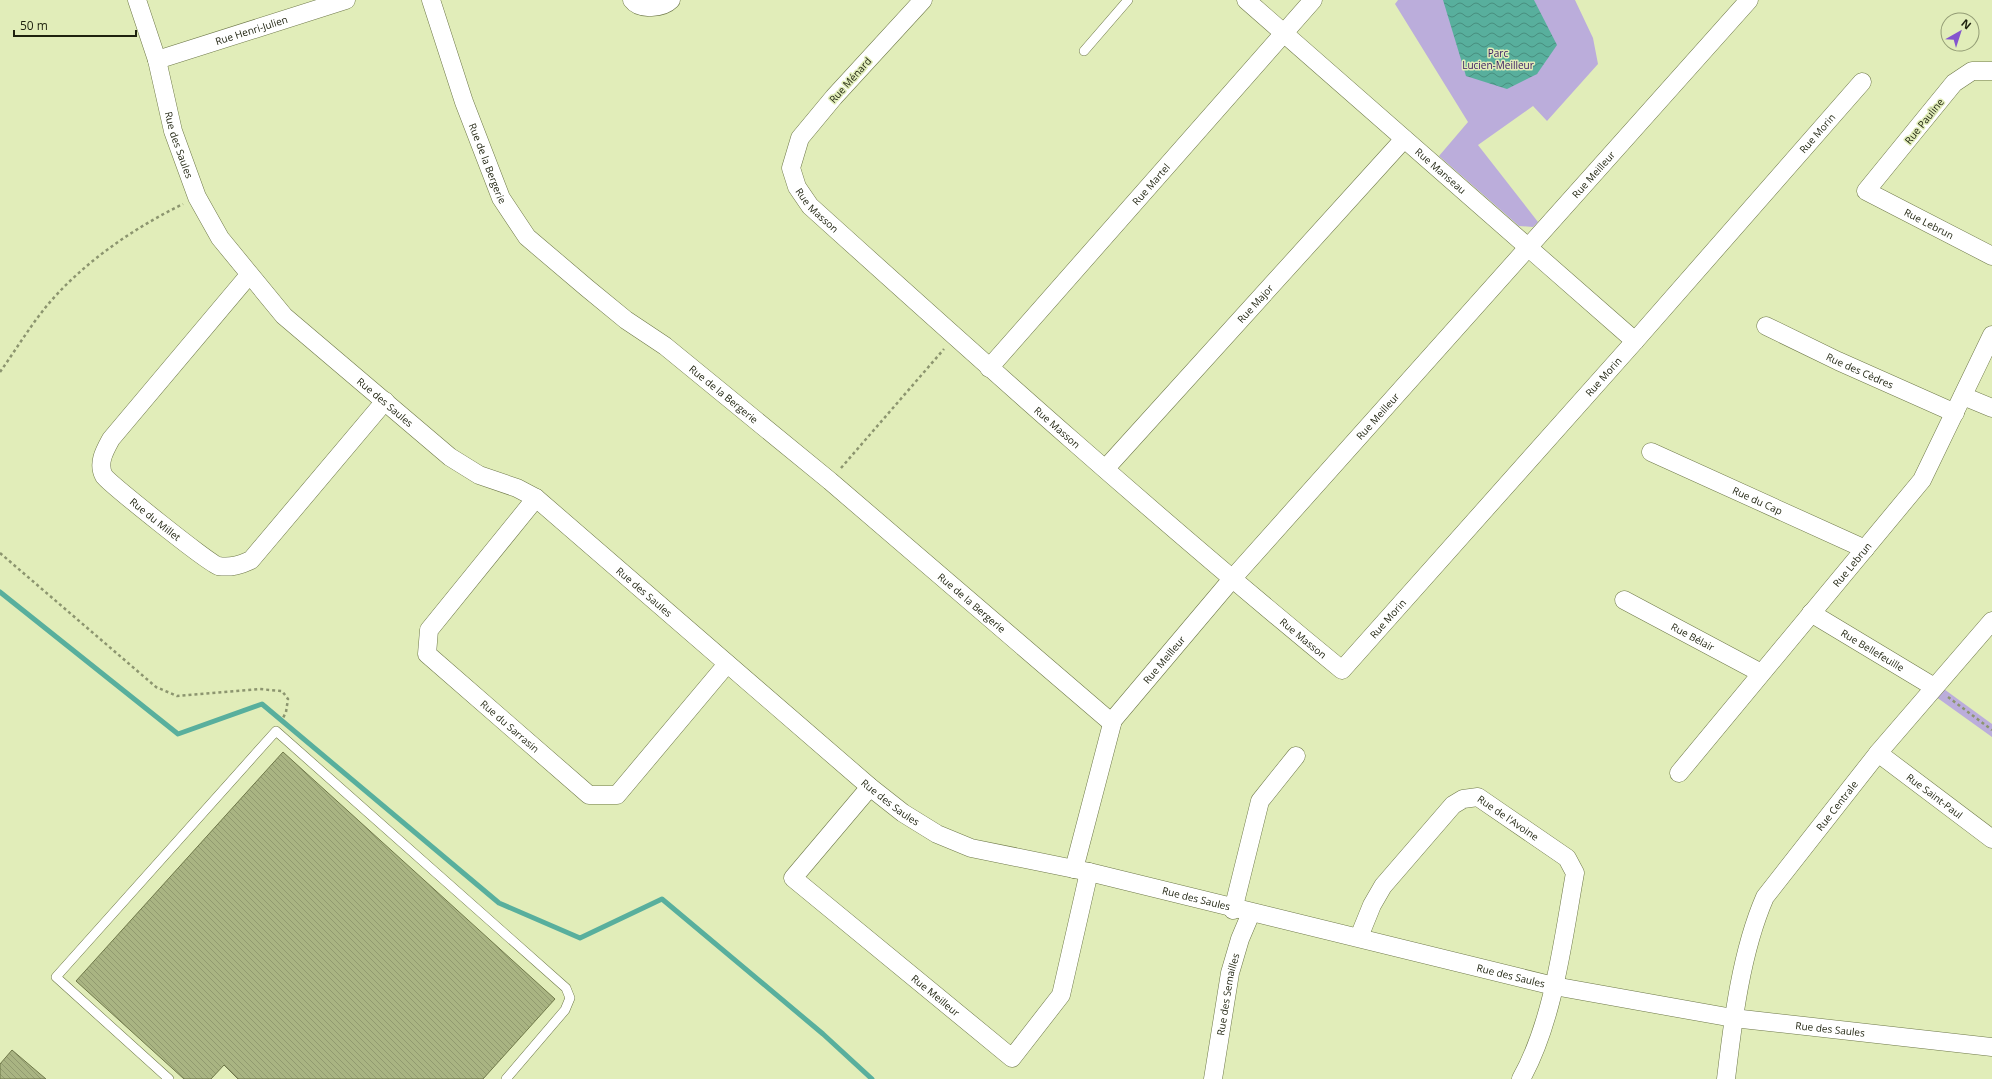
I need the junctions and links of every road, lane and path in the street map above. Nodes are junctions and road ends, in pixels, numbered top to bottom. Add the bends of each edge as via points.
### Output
1 (137, 0) edge
2 (346, 0) edge
3 (431, 0) edge
4 (632, 0) edge
5 (671, 0) edge
6 (923, 0) edge
7 (1128, 0) edge
8 (1246, 0) edge
9 (1314, 0) edge
10 (1749, 0) edge
11 (1284, 33) junction
12 (1084, 51) dead end
13 (157, 60) junction
14 (1992, 71) edge
15 (1862, 82) dead end
16 (1404, 139) junction
17 (791, 168) joint
18 (1866, 191) joint
19 (197, 197) junction
20 (1527, 247) junction
21 (1992, 256) edge
22 (249, 275) junction
23 (1766, 326) dead end
24 (1992, 335) edge
25 (954, 336) junction
26 (1635, 341) junction
27 (989, 368) junction
28 (0, 372) edge
29 (1963, 396) junction
30 (385, 401) junction
31 (1992, 408) edge
32 (1955, 413) junction
33 (1651, 452) dead end
34 (1106, 468) junction
35 (830, 481) junction
36 (536, 498) junction
37 (1864, 549) junction
38 (0, 553) edge
39 (1232, 579) junction
40 (1624, 600) dead end
41 (1811, 613) junction
42 (1992, 621) edge
43 (727, 664) junction
44 (1342, 670) joint
45 (1761, 673) junction
46 (1934, 687) junction
47 (1112, 723) junction
48 (1992, 730) edge
49 (276, 731) junction
50 (1878, 753) junction
51 (1296, 756) dead end
52 (1679, 773) dead end
53 (870, 787) junction
54 (1992, 839) edge
55 (1081, 871) junction
56 (1233, 909) junction
57 (1251, 913) junction
58 (1359, 937) junction
59 (1554, 986) junction
60 (1733, 1018) junction
61 (1992, 1047) edge
62 (169, 1079) edge
63 (506, 1079) edge
64 (1213, 1079) edge
65 (1521, 1079) edge
66 (1726, 1079) edge

1 - 13 street, Rue des Saules
2 - 13 street, Rue Henri-Julien
3 - 35 street, Rue de la Bergerie via 464,102 501,198 527,237 626,320 665,346
4 - 5 street via 648,7 666,5
6 - 17 street, Rue Ménard via 800,138
7 - 12 lane
8 - 11 street, Rue Manseau
9 - 11 street, Rue Martel
10 - 20 street, Rue Meilleur
11 - 16 street, Rue Manseau
11 - 27 street, Rue Martel
13 - 19 street, Rue des Saules via 173,131
14 - 18 street, Rue Pauline via 1972,71 1954,83
15 - 26 street, Rue Morin
16 - 20 street, Rue Manseau
16 - 34 street, Rue Major
17 - 25 street, Rue Masson via 797,187 810,206
18 - 21 street, Rue Lebrun
19 - 22 street, Rue des Saules via 220,238
19 - 28 path via 131,232 70,281 45,308
20 - 26 street, Rue Manseau
20 - 39 street, Rue Meilleur
22 - 30 street, Rue des Saules via 284,316
22 - 30 street, Rue du Millet via 111,439 101,458 104,476 217,566 234,567 251,560
23 - 32 street, Rue des Cèdres
24 - 29 street, Rue Lebrun
25 - 27 street, Rue Masson
25 - 35 path
26 - 44 street, Rue Morin
27 - 34 street, Rue Masson
29 - 31 street
29 - 32 street, Rue Lebrun
30 - 36 street, Rue des Saules via 450,457 479,475 517,488
32 - 37 street, Rue Lebrun via 1922,480
33 - 37 street, Rue du Cap
34 - 39 street, Rue Masson
35 - 47 street, Rue de la Bergerie
36 - 43 street, Rue des Saules
36 - 43 street, Rue du Sarrasin via 429,630 427,654 589,795 617,795
37 - 41 street, Rue Lebrun
38 - 49 path via 156,686 177,696 259,689 282,691 288,699 286,712
39 - 44 street, Rue Masson
39 - 47 street, Rue Meilleur
40 - 45 street, Rue Bélair
41 - 45 street, Rue Lebrun
41 - 46 street, Rue Bellefeuille
42 - 46 street, Rue Centrale
43 - 53 street, Rue des Saules
45 - 52 street, Rue Lebrun
46 - 48 path
46 - 50 street, Rue Centrale
47 - 55 street, Rue Meilleur
49 - 62 lane via 56,977
49 - 63 lane via 566,988 570,998 565,1010
50 - 54 street, Rue Saint-Paul
50 - 60 street, Rue Centrale via 1766,897 1756,920
51 - 56 street via 1260,801
53 - 55 street, Rue des Saules via 903,813 937,834 971,848
53 - 55 street, Rue Meilleur via 793,878 1012,1058 1061,995
55 - 56 street, Rue des Saules
56 - 57 street, Rue des Saules
57 - 58 street, Rue des Saules
57 - 64 street, Rue des Semailles via 1240,938 1230,974
58 - 59 street, Rue des Saules
58 - 59 street, Rue de l'Avoine via 1383,886 1453,805 1463,798 1478,797 1567,858 1575,873
59 - 60 street, Rue des Saules
59 - 65 street via 1533,1058
60 - 61 street, Rue des Saules
60 - 66 street, Rue Centrale

